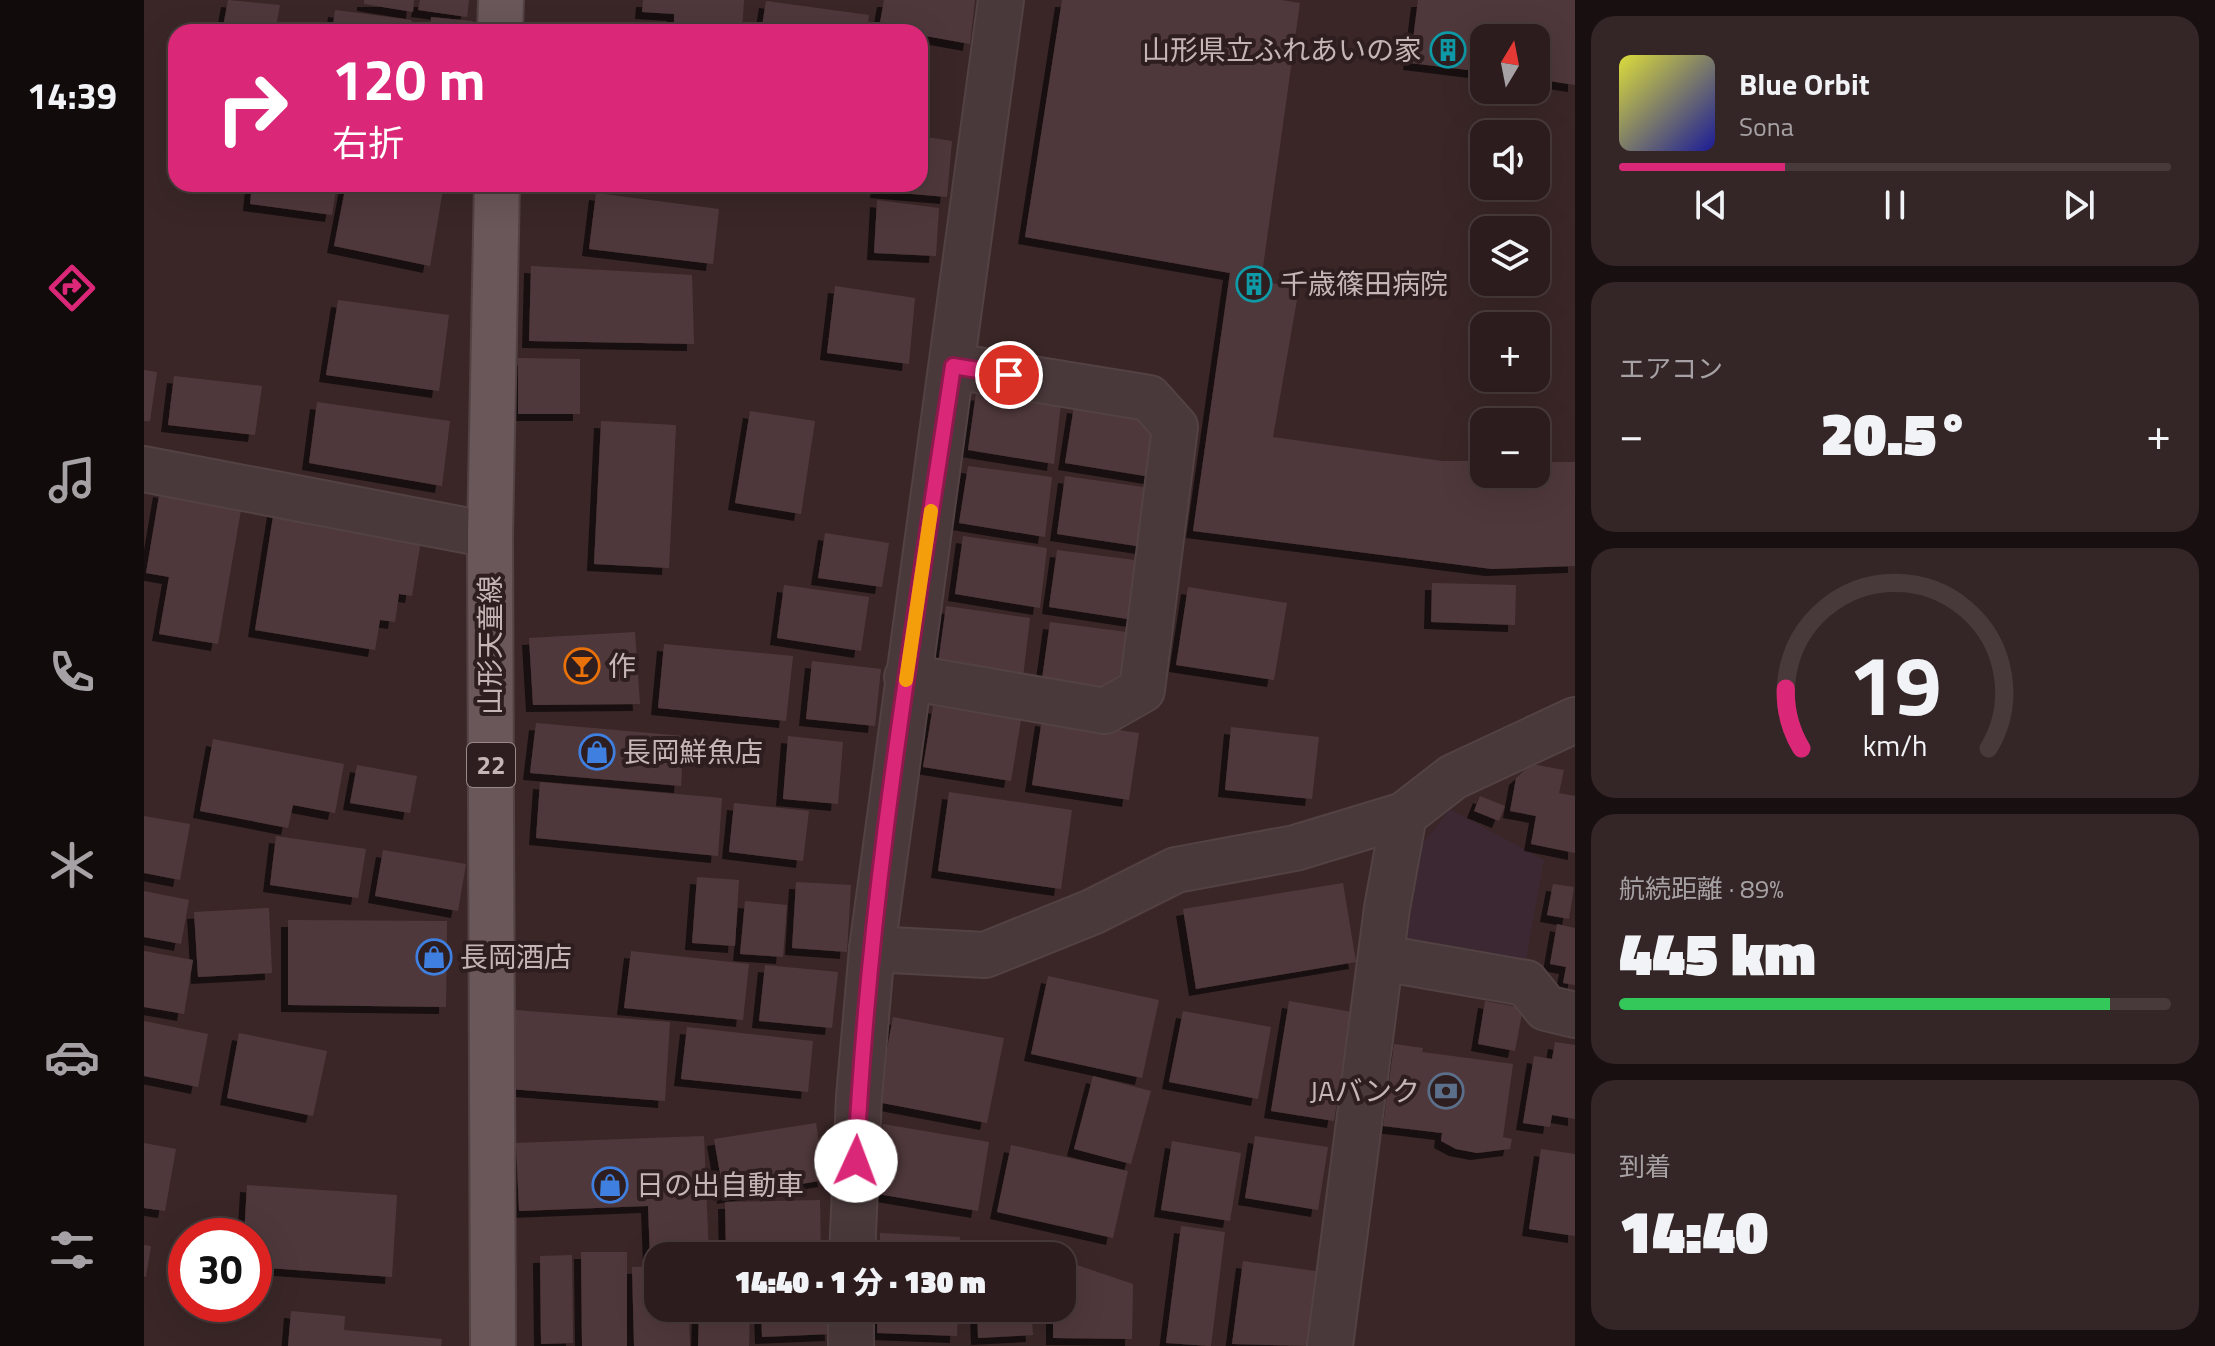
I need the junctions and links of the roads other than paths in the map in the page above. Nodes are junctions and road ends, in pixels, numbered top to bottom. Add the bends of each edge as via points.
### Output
1 (501, 0) edge
2 (1001, 0) edge
3 (500, 24) edge
4 (497, 192) edge
5 (953, 366) junction
6 (144, 469) edge
7 (490, 535) junction
8 (907, 677) junction
9 (1575, 720) edge
10 (1404, 815) junction
11 (872, 949) junction
12 (1382, 958) junction
13 (1575, 1015) edge
14 (853, 1242) edge
15 (851, 1322) edge
16 (493, 1346) edge
17 (851, 1346) edge
18 (1330, 1346) edge

1 - 3 main road
2 - 5 street
4 - 7 main road, 山形天童線 / 22
5 - 8 street
5 - 8 street via 1149,398 1175,427 1142,690 1105,711
6 - 7 street
7 - 16 main road, 山形天童線 / 22
8 - 11 street
9 - 10 street via 1453,777
10 - 11 street via 1295,848 1176,870 1092,912 985,955
10 - 12 street
11 - 14 street
12 - 13 street via 1526,983 1546,1008
12 - 18 street
15 - 17 street

